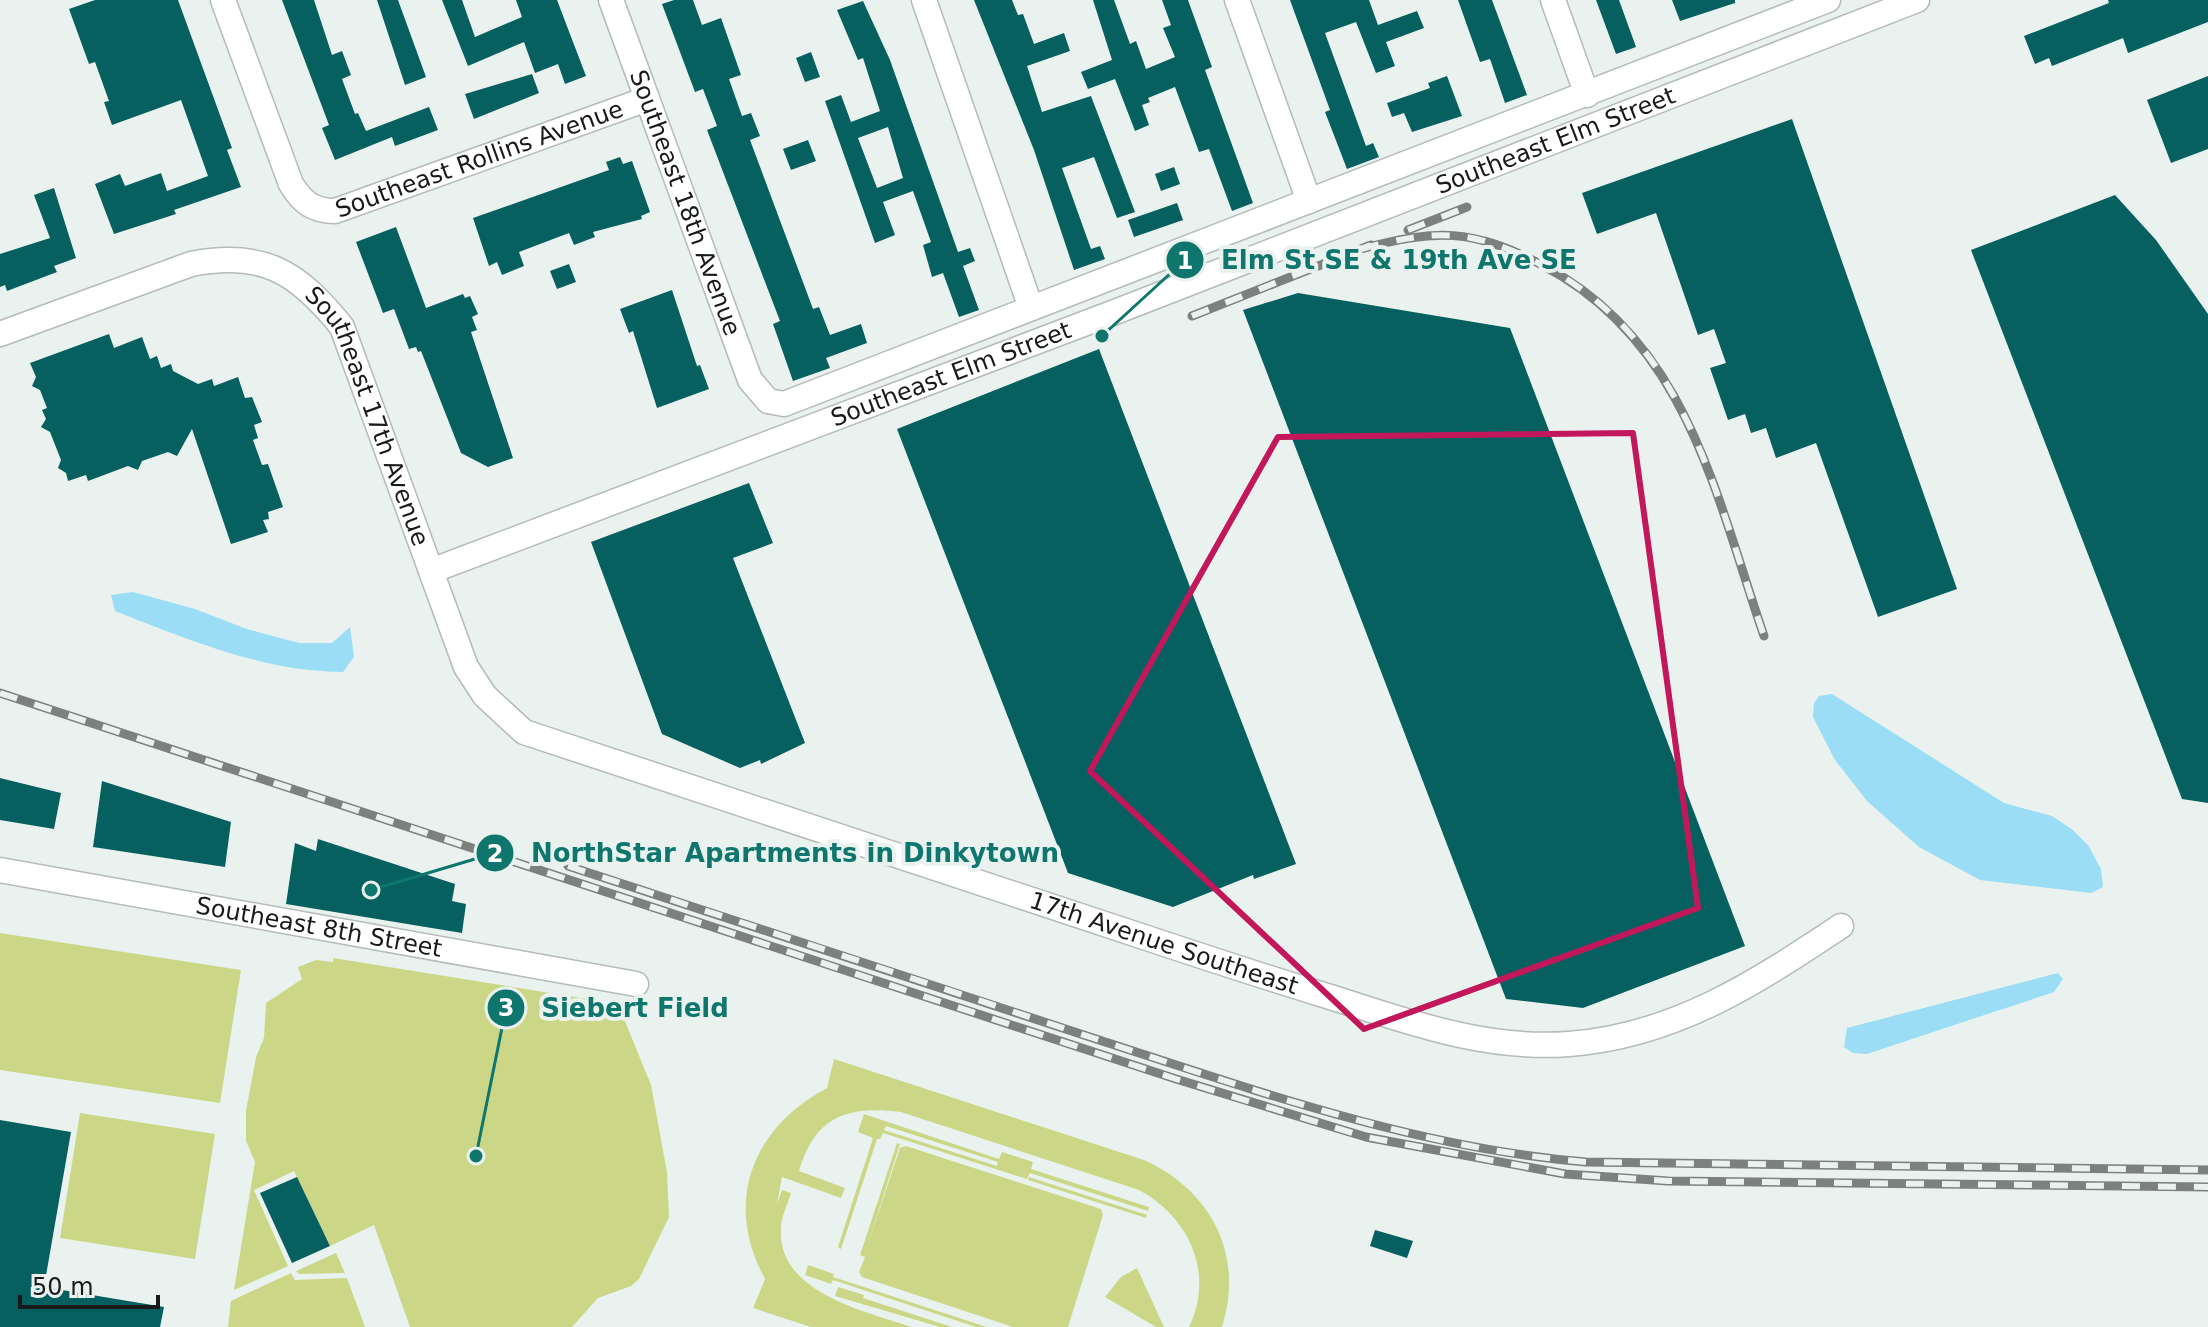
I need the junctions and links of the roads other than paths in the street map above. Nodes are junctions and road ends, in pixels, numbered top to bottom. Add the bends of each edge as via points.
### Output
1 (223, 0) edge
2 (611, 0) edge
3 (924, 0) edge
4 (1237, 0) edge
5 (1553, 0) edge
6 (1828, 0) edge
7 (1917, 0) edge
8 (1587, 95) junction
9 (647, 99) junction
10 (1309, 201) junction
11 (1031, 308) junction
12 (0, 334) edge
13 (768, 401) joint
14 (431, 571) junction
15 (0, 870) edge
16 (1841, 926) dead end
17 (636, 984) dead end

1 - 9 street, Southeast Rollins Avenue via 291,184 309,206 335,211
2 - 9 street, Southeast 18th Avenue
3 - 11 street
4 - 10 street
5 - 8 street
6 - 8 street, Southeast Elm Street
7 - 14 street, Southeast Elm Street
8 - 10 street, Southeast Elm Street
9 - 13 street, Southeast 18th Avenue via 750,380
10 - 11 street, Southeast Elm Street
11 - 13 street, Southeast Elm Street via 784,404
12 - 14 street, Southeast 17th Avenue via 191,264 248,261 288,274 316,294 342,327
14 - 16 street, 17th Avenue Southeast via 466,667 485,696 524,732 1466,1039 1567,1044 1667,1025 1751,986
15 - 17 street, Southeast 8th Street

